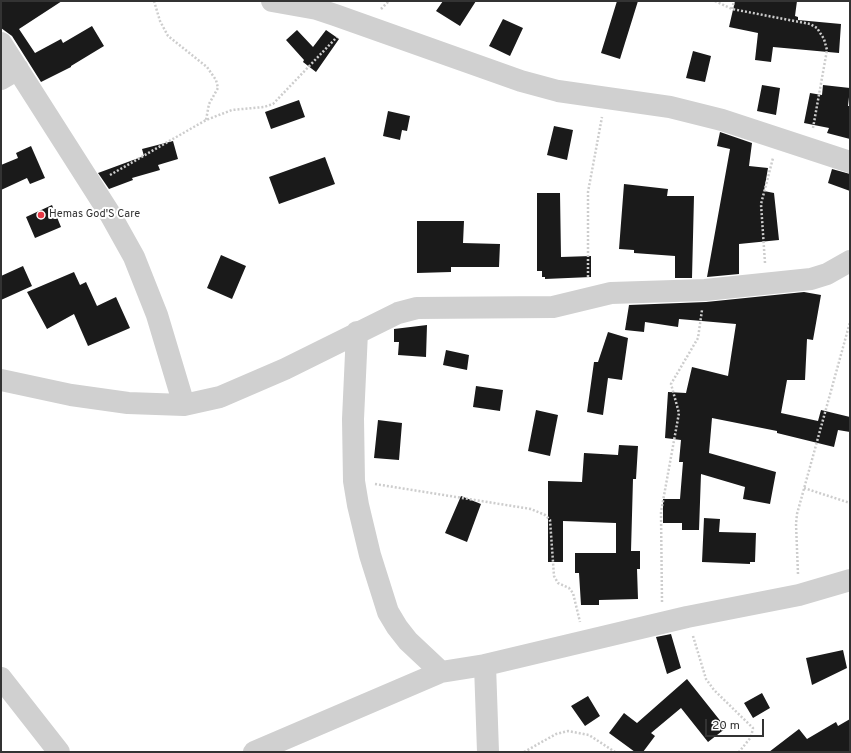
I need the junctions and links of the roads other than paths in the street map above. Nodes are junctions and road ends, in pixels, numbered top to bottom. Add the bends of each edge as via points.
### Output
1 (272, 1) edge
2 (1, 42) edge
3 (9, 74) edge
4 (850, 162) edge
5 (850, 261) edge
6 (357, 332) junction
7 (1, 380) edge
8 (184, 406) junction
9 (850, 580) edge
10 (485, 665) junction
11 (441, 672) junction
12 (1, 678) edge
13 (59, 752) edge
14 (254, 752) edge
15 (488, 752) edge

1 - 4 street via 317,9 521,81 558,91 670,107 722,120
2 - 3 street
3 - 8 street via 92,185 134,257 157,315
5 - 6 street via 827,274 811,279 705,290 633,291 589,297 553,307 417,308 398,313
6 - 8 street via 278,372 220,397
6 - 11 street via 353,419 354,481 370,555 388,612 397,627
7 - 8 street via 71,395 128,403
9 - 10 street via 799,595 687,616
10 - 11 street
10 - 15 street
11 - 14 street
12 - 13 street

